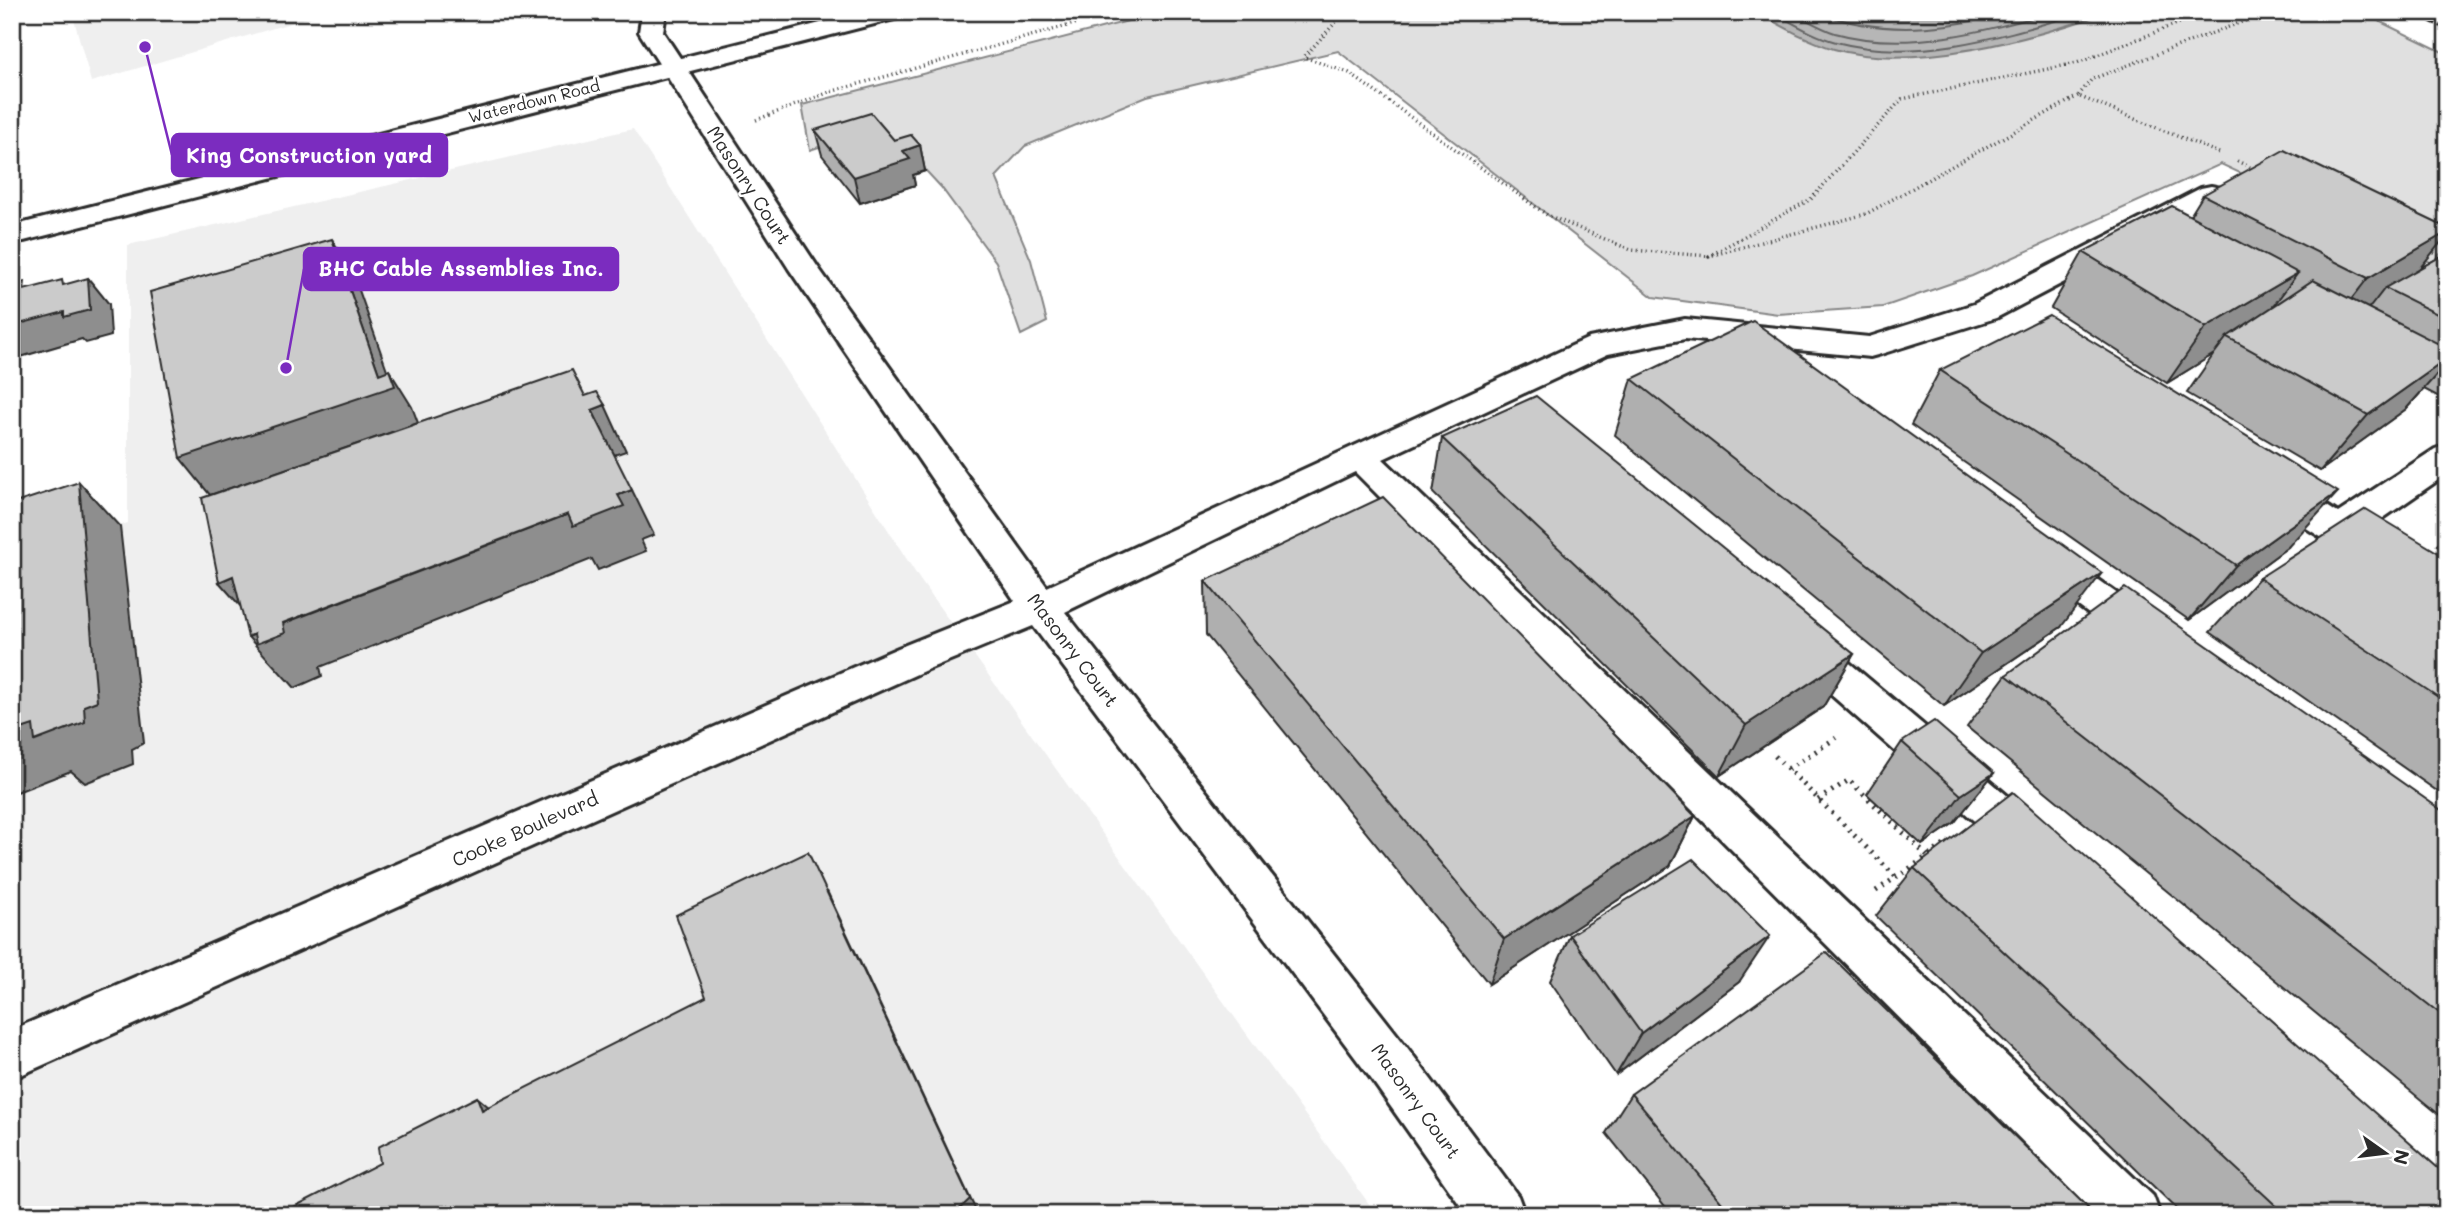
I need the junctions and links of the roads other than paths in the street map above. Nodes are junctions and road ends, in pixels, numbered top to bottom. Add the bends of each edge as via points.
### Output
1 (654, 12) edge
2 (894, 12) edge
3 (673, 67) junction
4 (2210, 194) edge
5 (12, 235) edge
6 (1985, 311) junction
7 (2017, 331) edge
8 (1800, 340) junction
9 (1833, 381) edge
10 (1359, 456) junction
11 (2447, 457) edge
12 (2246, 473) edge
13 (2339, 531) junction
14 (2018, 542) edge
15 (2447, 598) edge
16 (1040, 607) junction
17 (1772, 620) edge
18 (2176, 657) edge
19 (2057, 865) edge
20 (12, 1055) edge
21 (1499, 1215) edge
22 (2134, 1215) edge

1 - 3 street, Masonry Court via 651,32
2 - 3 street, Waterdown Road
3 - 5 street, Waterdown Road
3 - 16 street, Masonry Court via 804,269
4 - 6 street, Cooke Boulevard
6 - 7 street
6 - 8 street, Cooke Boulevard via 1870,347
8 - 9 street
8 - 10 street, Cooke Boulevard via 1685,329 1600,345 1517,402
10 - 16 street, Cooke Boulevard
10 - 22 street
11 - 13 street
12 - 13 street
13 - 15 street
14 - 18 street
16 - 20 street, Cooke Boulevard
16 - 21 street, Masonry Court via 1381,1052
17 - 19 street

